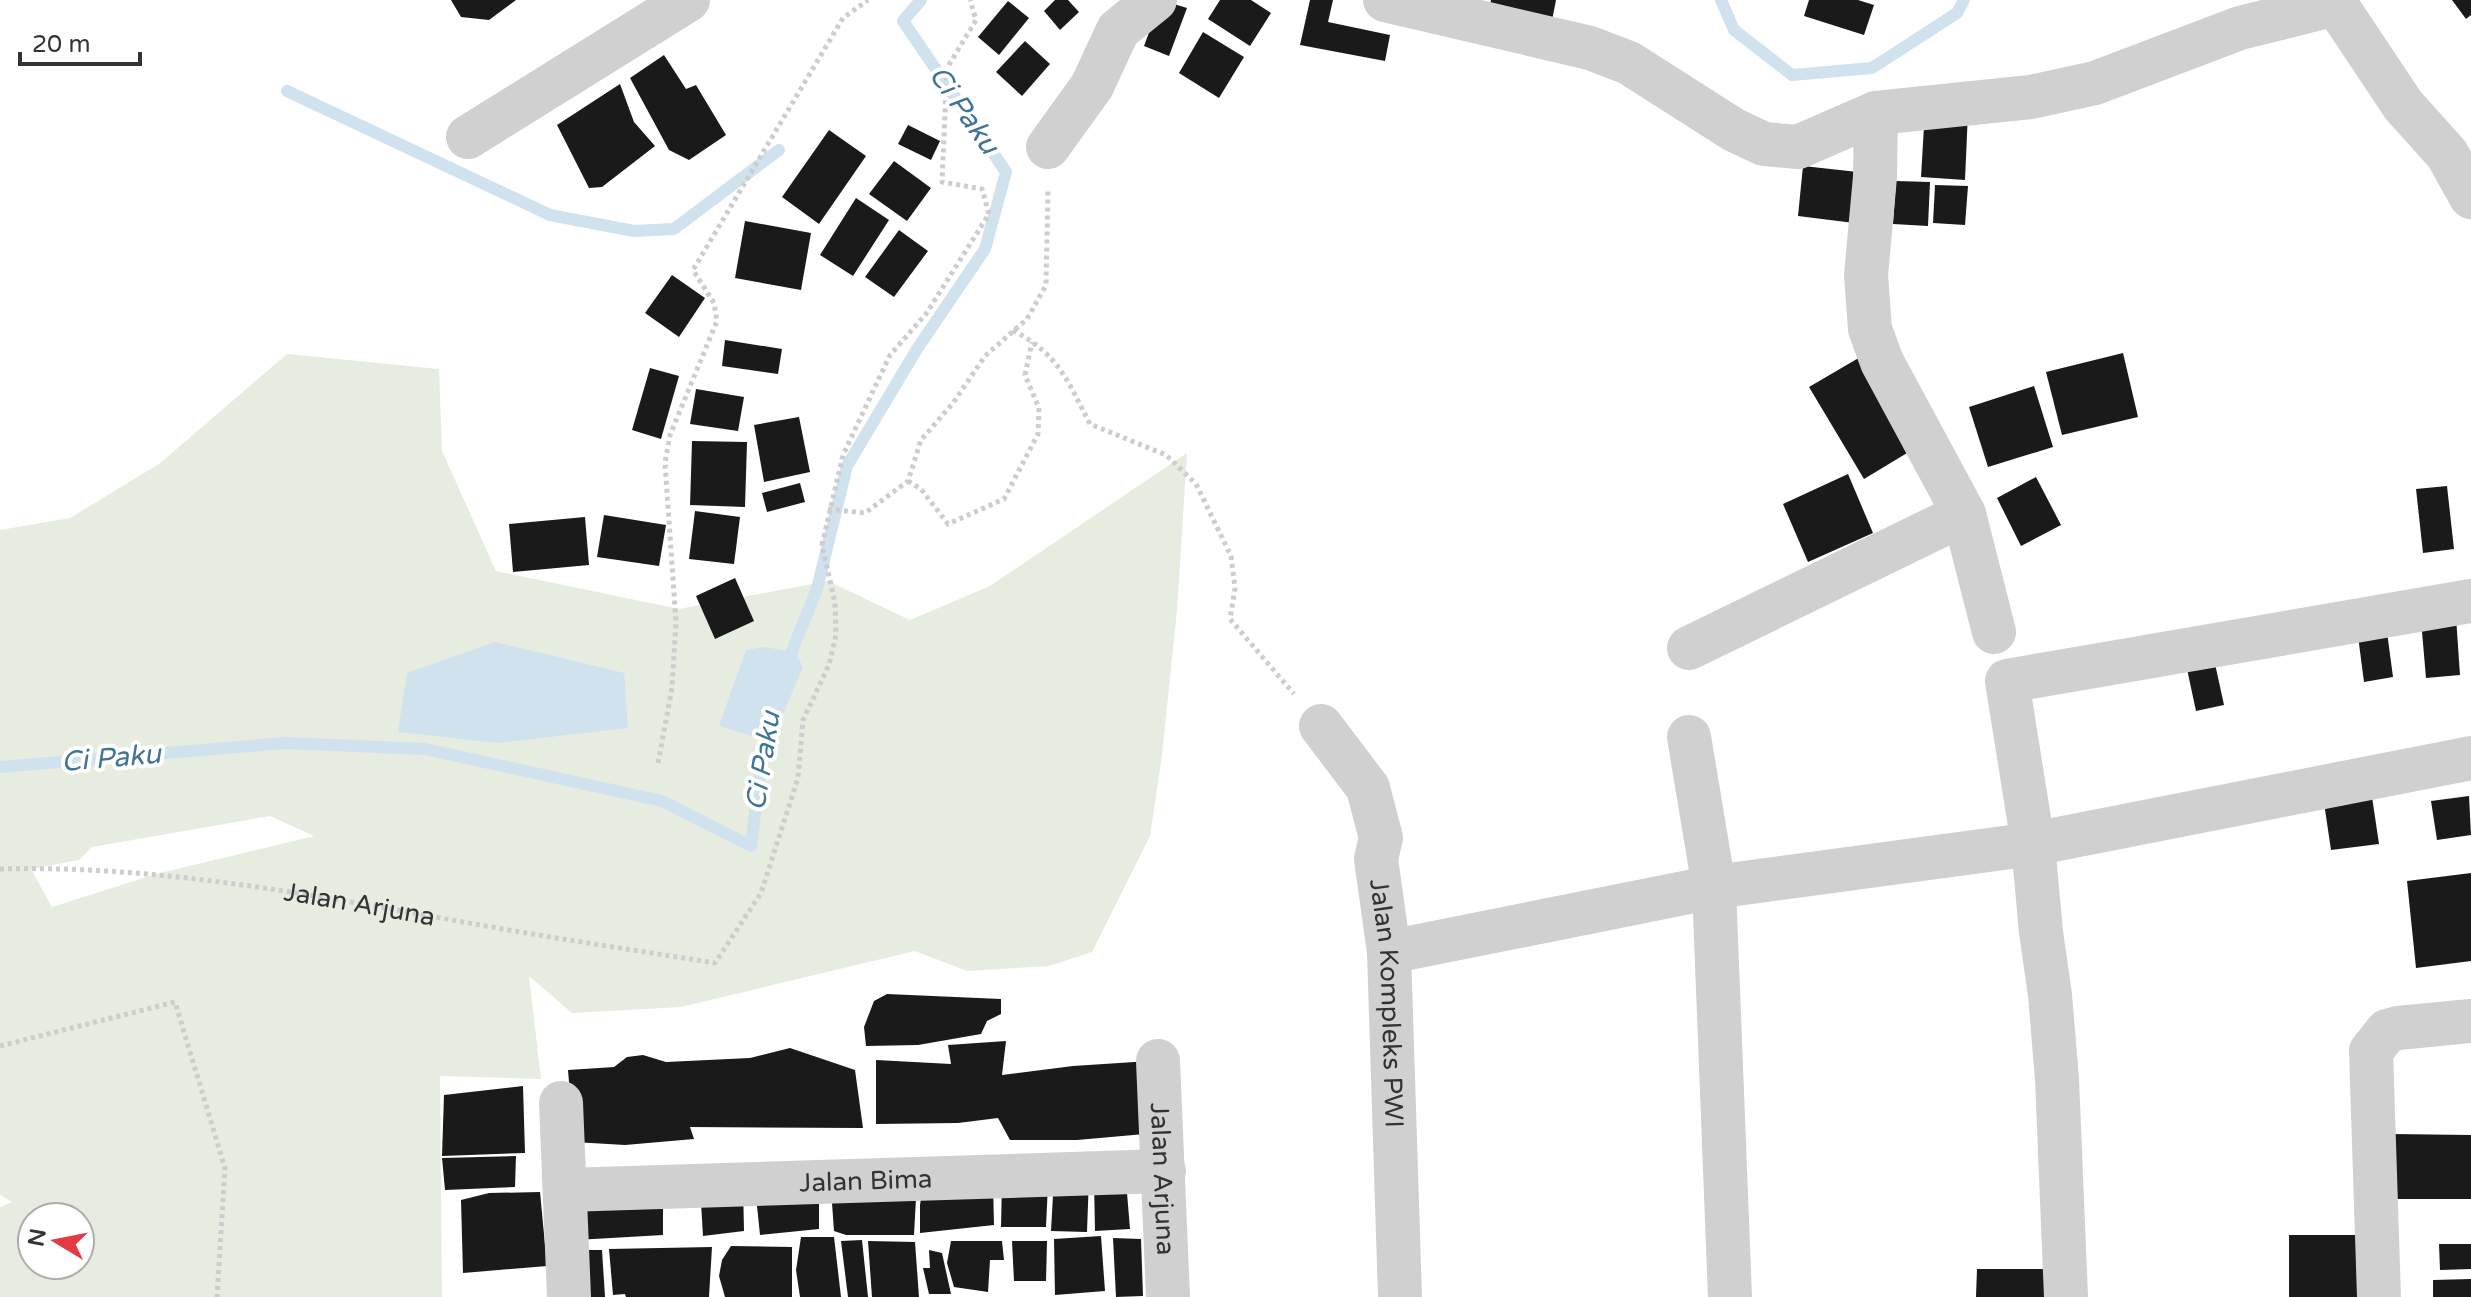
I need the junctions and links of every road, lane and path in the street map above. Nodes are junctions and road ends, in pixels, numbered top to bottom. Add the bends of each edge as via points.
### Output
1 (688, 0) edge
2 (868, 0) edge
3 (970, 0) edge
4 (1155, 0) edge
5 (1385, 0) edge
6 (2349, 6) edge
7 (1876, 113) junction
8 (468, 137) dead end
9 (1048, 147) joint
10 (2471, 197) edge
11 (1013, 330) junction
12 (1032, 341) junction
13 (908, 481) junction
14 (828, 509) junction
15 (1964, 514) junction
16 (2471, 601) edge
17 (1994, 632) dead end
18 (1689, 648) dead end
19 (1321, 726) joint
20 (1689, 737) dead end
21 (2471, 758) edge
22 (658, 763) dead end
23 (2033, 844) junction
24 (0, 869) edge
25 (1714, 887) junction
26 (1389, 952) junction
27 (2471, 1021) edge
28 (0, 1046) edge
29 (1158, 1061) dead end
30 (561, 1103) dead end
31 (1164, 1171) junction
32 (566, 1190) junction
33 (217, 1297) edge
34 (569, 1297) edge
35 (1168, 1297) edge
36 (1400, 1297) edge
37 (1730, 1297) edge
38 (2066, 1297) edge
39 (2379, 1297) edge

1 - 8 street
2 - 22 path via 843,18 693,270 714,303 717,321 670,435 665,463 676,622 672,688
3 - 14 path via 976,20 947,68 942,182 982,189 989,214 926,314 890,355 843,455
4 - 9 street via 1118,30 1092,86
5 - 7 street via 1590,48 1629,63 1764,144 1798,147
6 - 7 street via 2240,28 2095,83 2031,97
6 - 10 street via 2403,105 2447,154
7 - 15 street via 1866,275 1870,329 1882,362
9 - 11 path via 1046,285 1027,319
11 - 12 path
11 - 13 path via 985,356 921,440
12 - 13 path via 1025,375 1039,408 1038,434 1004,499 948,524 921,489
12 - 19 path via 1060,366 1090,424 1166,455 1196,484 1231,556 1235,588 1230,619
13 - 14 path via 865,513
14 - 24 path, Jalan Arjuna via 822,545 836,635 829,665 803,720 798,778 761,893 715,963 156,874
15 - 17 street
15 - 18 street
16 - 23 street via 2007,681
19 - 26 street, Jalan Kompleks PWI via 1368,788 1381,838 1376,859
20 - 25 street
21 - 23 street
23 - 25 street
23 - 38 street via 2056,1065
25 - 26 street
25 - 37 street
26 - 36 street, Jalan Kompleks PWI
27 - 39 street via 2387,1031 2371,1051
28 - 33 path via 175,1002 225,1168
29 - 31 street, Jalan Arjuna
30 - 32 street
31 - 32 street, Jalan Bima
31 - 35 street, Jalan Arjuna
32 - 34 street

